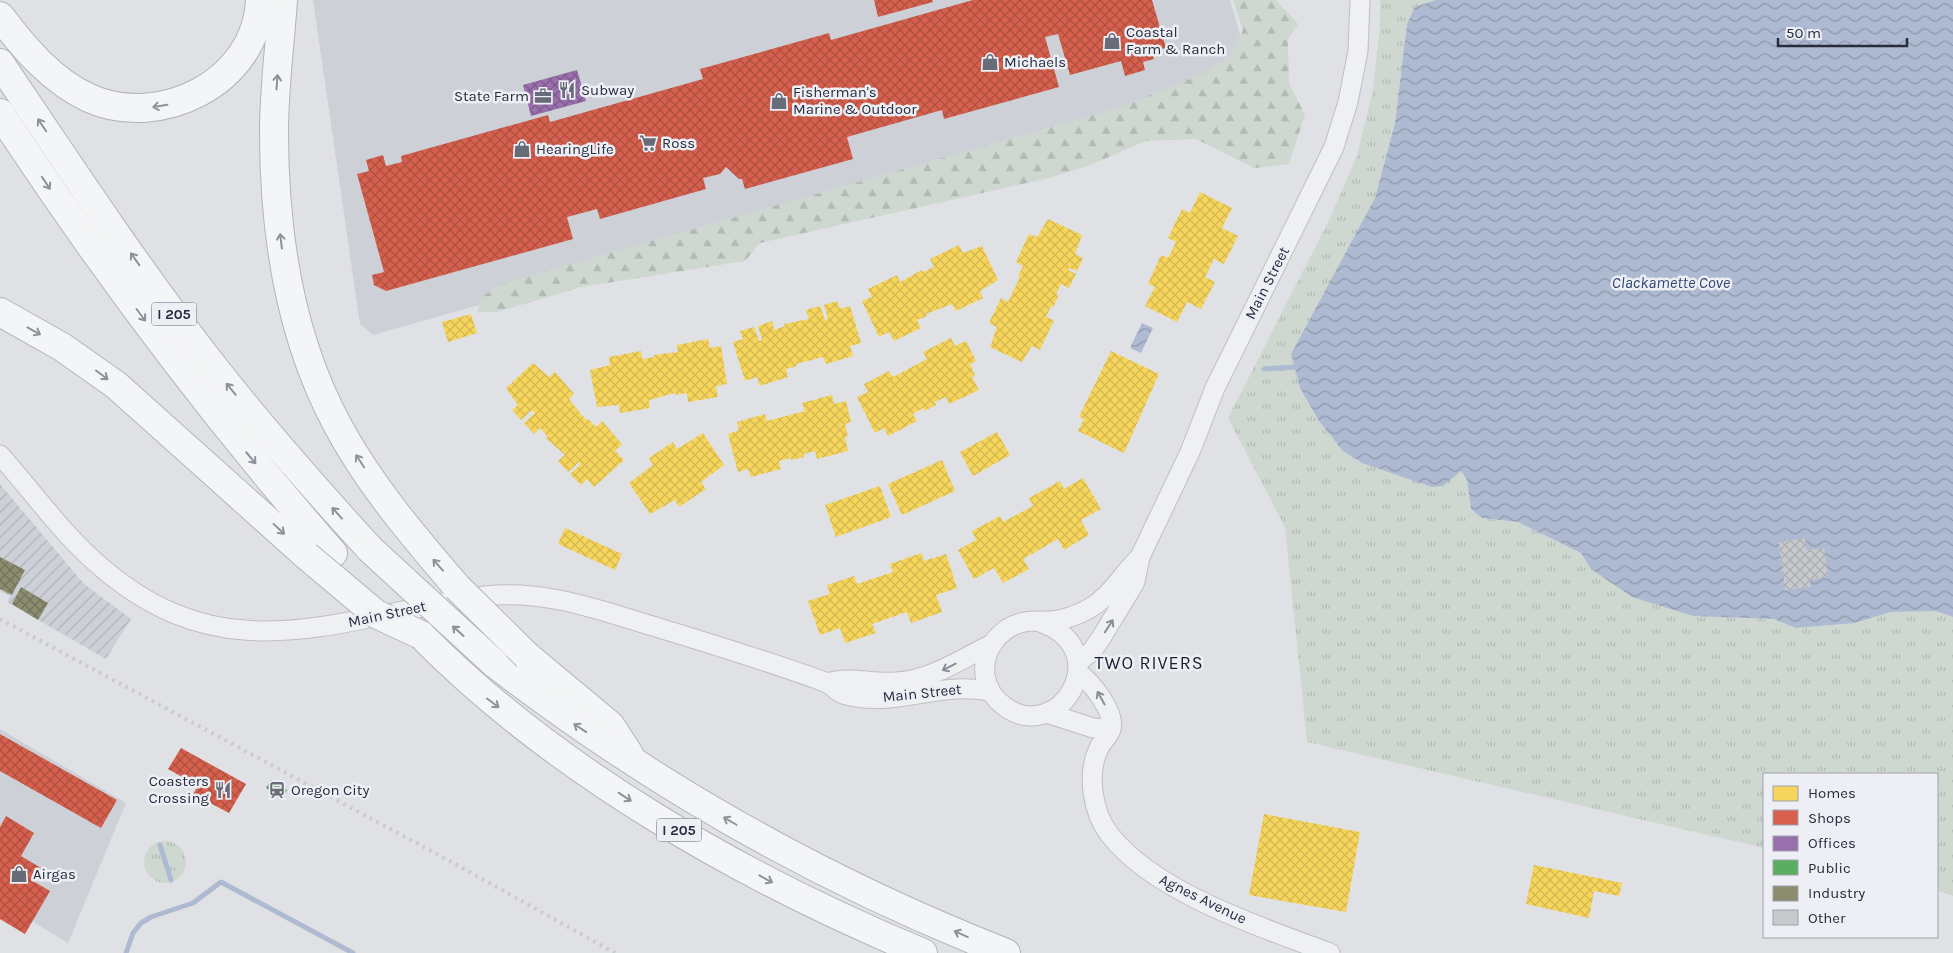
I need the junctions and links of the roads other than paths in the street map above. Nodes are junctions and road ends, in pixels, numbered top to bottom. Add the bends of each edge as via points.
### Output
1 (260, 0) edge
2 (283, 0) edge
3 (1360, 0) edge
4 (0, 16) edge
5 (0, 63) edge
6 (0, 113) edge
7 (0, 312) edge
8 (0, 455) edge
9 (320, 554) junction
10 (1140, 557) junction
11 (1040, 622) junction
12 (992, 644) junction
13 (1078, 668) junction
14 (828, 682) junction
15 (990, 690) junction
16 (1047, 713) junction
17 (1112, 729) junction
18 (635, 764) junction
19 (922, 953) edge
20 (1006, 953) edge
21 (1330, 953) edge

1 -> 4 highway via 250,39 238,60 221,78 184,100 140,109 105,103 74,90 28,51
18 -> 2 highway, bridge via 610,725 527,656 457,587 384,497 338,426 308,355 289,289 280,235 274,131
3 - 10 street, Main Street via 1358,50 1348,102 1334,147 1214,388 1190,452
18 -> 5 highway, I 205, bridge via 494,663 370,549 303,476 216,370
6 -> 9 highway, I 205 via 191,384 250,456
7 -> 9 highway via 62,347 116,385
8 - 14 street, Main Street via 100,567 148,602 204,624 282,632 323,627 466,598 501,594 541,596 598,608
9 -> 19 highway, I 205 via 420,634 482,694 623,796 701,844 797,896
10 - 11 street, Main Street via 1091,608 1060,620
13 -> 10 street, Main Street via 1122,606 1135,582
11 - 12 street, Main Street via 1012,625
11 - 13 street via 1066,636 1074,648
12 -> 14 street, Main Street via 924,677 897,682 844,678
12 - 15 street, Main Street via 986,659 985,675
13 - 16 street, Main Street via 1075,686 1068,697
17 -> 13 street via 1112,719 1098,693
14 - 15 street, Main Street via 842,694 870,698 903,697 954,689
15 - 16 street via 1008,709 1021,714
16 - 17 street via 1093,728
17 - 21 street, Agnes Avenue via 1098,749 1093,770 1096,810 1110,835 1148,871 1175,887 1238,917
20 -> 18 highway, I 205 via 891,904 782,852

